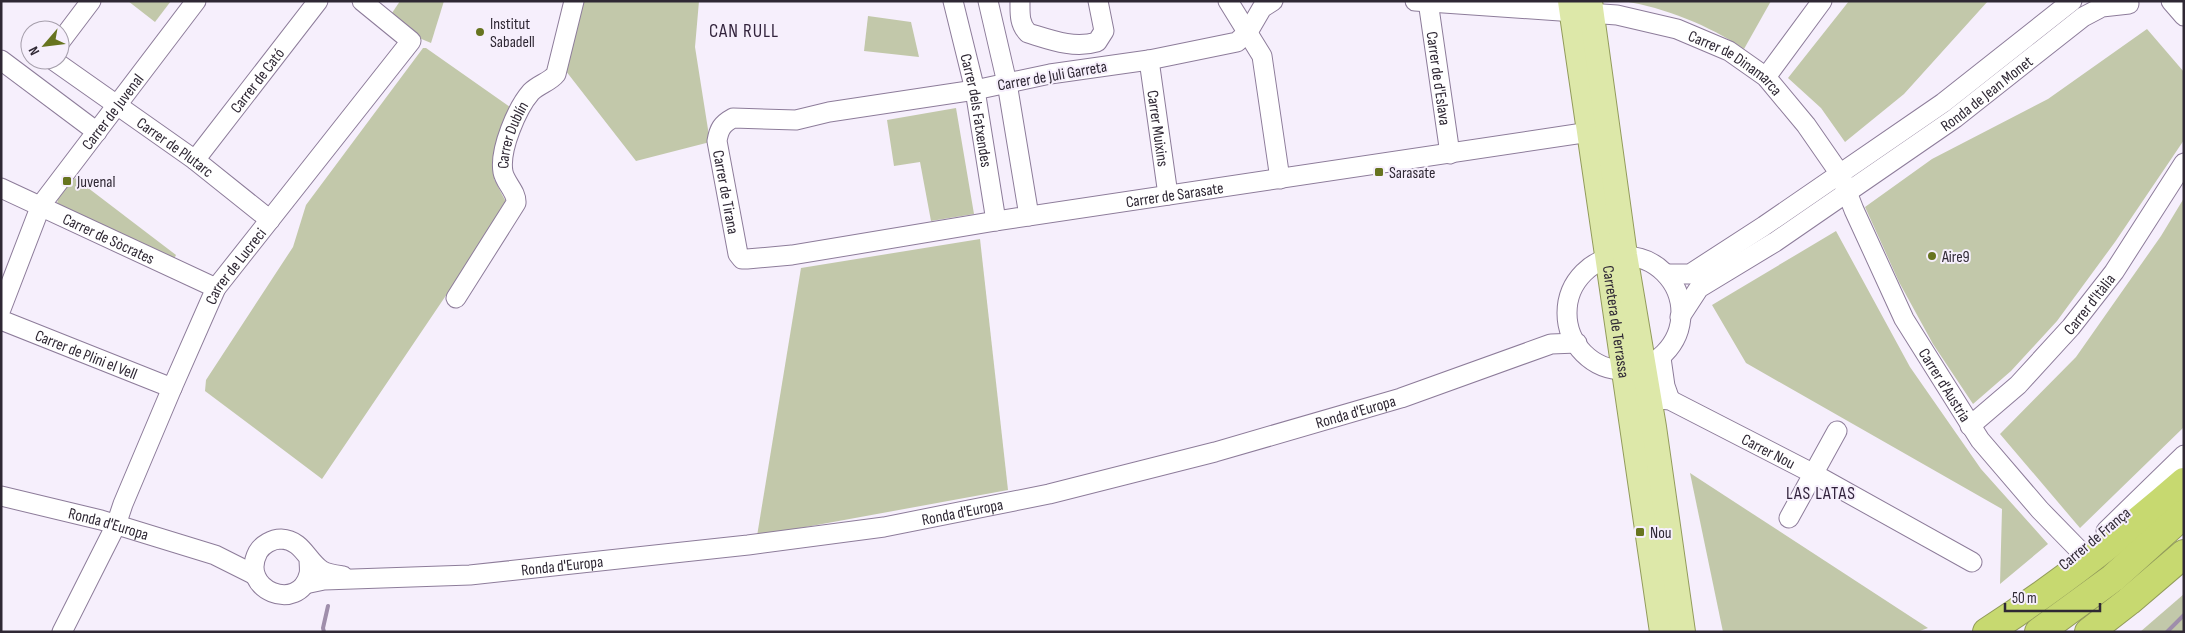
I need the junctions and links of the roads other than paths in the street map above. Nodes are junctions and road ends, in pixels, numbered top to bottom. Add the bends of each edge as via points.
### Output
1 (92, 1) edge
2 (196, 1) edge
3 (318, 1) edge
4 (362, 1) edge
5 (574, 1) edge
6 (953, 1) edge
7 (988, 1) edge
8 (1020, 1) edge
9 (1098, 1) edge
10 (1228, 1) edge
11 (1273, 1) edge
12 (1822, 1) edge
13 (2072, 1) edge
14 (2171, 1) edge
15 (1424, 2) edge
16 (2131, 2) edge
17 (1581, 7) edge
18 (2184, 16) edge
19 (70, 29) edge
20 (1248, 32) junction
21 (1, 60) edge
22 (1149, 60) junction
23 (39, 70) edge
24 (67, 70) edge
25 (1766, 77) junction
26 (30, 82) junction
27 (1006, 82) junction
28 (975, 90) junction
29 (118, 105) junction
30 (724, 123) joint
31 (1598, 131) junction
32 (97, 132) junction
33 (1450, 154) junction
34 (195, 160) junction
35 (2184, 163) edge
36 (1840, 174) junction
37 (1280, 179) junction
38 (1, 188) edge
39 (1848, 193) junction
40 (1168, 195) junction
41 (41, 205) junction
42 (1029, 216) junction
43 (270, 220) junction
44 (996, 221) junction
45 (1616, 256) junction
46 (742, 259) joint
47 (1666, 274) junction
48 (216, 288) junction
49 (456, 298) dead end
50 (1, 309) edge
51 (1680, 317) junction
52 (1, 320) edge
53 (1567, 325) junction
54 (1577, 343) junction
55 (1551, 344) junction
56 (1633, 369) junction
57 (172, 388) junction
58 (1660, 399) junction
59 (1970, 426) junction
60 (1837, 431) dead end
61 (2184, 455) edge
62 (1814, 474) junction
63 (2184, 482) edge
64 (1, 496) edge
65 (2184, 514) edge
66 (1790, 518) dead end
67 (116, 526) junction
68 (259, 550) junction
69 (2081, 552) junction
70 (2184, 554) edge
71 (215, 555) junction
72 (309, 559) junction
73 (1972, 562) dead end
74 (2184, 564) edge
75 (255, 575) junction
76 (354, 579) junction
77 (304, 584) junction
78 (62, 632) edge
79 (1662, 632) edge
80 (1683, 632) edge
81 (1973, 632) edge
82 (1987, 632) edge
83 (2039, 632) edge
84 (2089, 632) edge
85 (2119, 632) edge

1 - 19 street
2 - 29 street, Carrer de Juvenal
3 - 34 street, Carrer de Cató
4 - 43 street, Carrer de Lucreci via 411,41
5 - 49 street, Carrer Dublín via 556,74 531,93 520,109 506,145 503,171 516,203
6 - 28 street, Carrer dels Fatxendes
7 - 27 street, Carrer dels Fatxendes
8 - 9 street via 1023,28 1028,33 1084,45 1097,42 1104,31
10 - 20 street
11 - 20 street, Carrer de Juli Garreta via 1262,8
12 - 25 street
13 - 36 street, Ronda de Jean Monet via 1944,103
14 - 18 street
15 - 17 street, Carrer de Dinamarca
15 - 33 street, Carrer de d'Eslava
16 - 39 street, Ronda de Jean Monet via 2102,7 2083,17 1955,118
17 - 25 street, Carrer de Dinamarca via 1677,29 1729,51
17 - 31 main road, Carretera de Terrassa
17 - 31 main road, Carretera de Terrassa via 1598,62
20 - 22 street, Carrer de Juli Garreta via 1237,42
20 - 37 street via 1262,56
21 - 26 street
22 - 27 street, Carrer de Juli Garreta
22 - 40 street, Carrer Muixins
23 - 26 street
24 - 29 street, Carrer de Plutarc
25 - 36 street, Carrer de Dinamarca via 1806,125
26 - 32 street
27 - 28 street, Carrer de Juli Garreta
27 - 42 street, Carrer dels Fatxendes
28 - 30 street, Carrer de Juli Garreta via 796,120 733,118
28 - 44 street, Carrer dels Fatxendes
29 - 32 street, Carrer de Juvenal
29 - 34 street, Carrer de Plutarc
30 - 46 street, Carrer de Tirana via 717,141 738,254
31 - 33 street, Carrer de Sarasate
31 - 45 main road, Carretera de Terrassa
32 - 41 street, Carrer de Juvenal
33 - 37 street, Carrer de Sarasate
34 - 43 street, Carrer de Plutarc
35 - 59 street, Carrer d'Itàlia via 2114,272 2071,327 2018,385
36 - 39 street
36 - 47 street, Ronda de Jean Monet via 1690,274
37 - 40 street, Carrer de Sarasate
38 - 41 street, Carrer de Sòcrates
39 - 51 street, Ronda de Jean Monet via 1698,288
39 - 59 street, Carrer d'Austria via 1904,319
40 - 42 street, Carrer de Sarasate
41 - 48 street, Carrer de Sòcrates
41 - 50 street, Carrer de Juvenal
42 - 44 street, Carrer de Sarasate
43 - 48 street, Carrer de Lucreci
44 - 46 street, Carrer de Sarasate via 792,255
45 - 47 street via 1648,261
45 - 53 street via 1589,267 1573,285
45 - 56 main road, Carretera de Terrassa
47 - 51 street via 1679,295
48 - 57 street, Carrer de Lucreci
51 - 56 street via 1672,343
52 - 57 street, Carrer de Plini el Vell
53 - 54 street
53 - 55 street
54 - 55 street, Ronda d'Europa
54 - 56 street via 1594,361
55 - 76 street, Ronda d'Europa via 1401,398 1215,452 1049,494 894,525 748,545 470,575
56 - 58 main road
56 - 58 street via 1665,386
56 - 79 main road, Carretera de Terrassa
57 - 67 street, Carrer de Lucreci
58 - 62 street, Carrer Nou
58 - 80 main road
59 - 69 street, Carrer d'Austria via 2040,510
60 - 62 street
61 - 69 street, Carrer de França
62 - 66 street
62 - 73 street, Carrer Nou
63 - 82 highway via 2062,581
64 - 67 street, Ronda d'Europa
65 - 83 highway via 2113,578
67 - 71 street, Ronda d'Europa
67 - 78 street, Carrer de Lucreci
68 - 71 street, Ronda d'Europa
68 - 72 street, Ronda d'Europa via 278,539 292,541 303,548
68 - 75 street via 254,561
69 - 81 street, Carrer de França
70 - 84 highway
71 - 75 street, Ronda d'Europa
72 - 76 street, Ronda d'Europa via 321,570
72 - 77 street via 309,574
74 - 85 highway via 2156,598
75 - 77 street, Ronda d'Europa via 263,588 276,595 287,595
76 - 77 street, Ronda d'Europa

